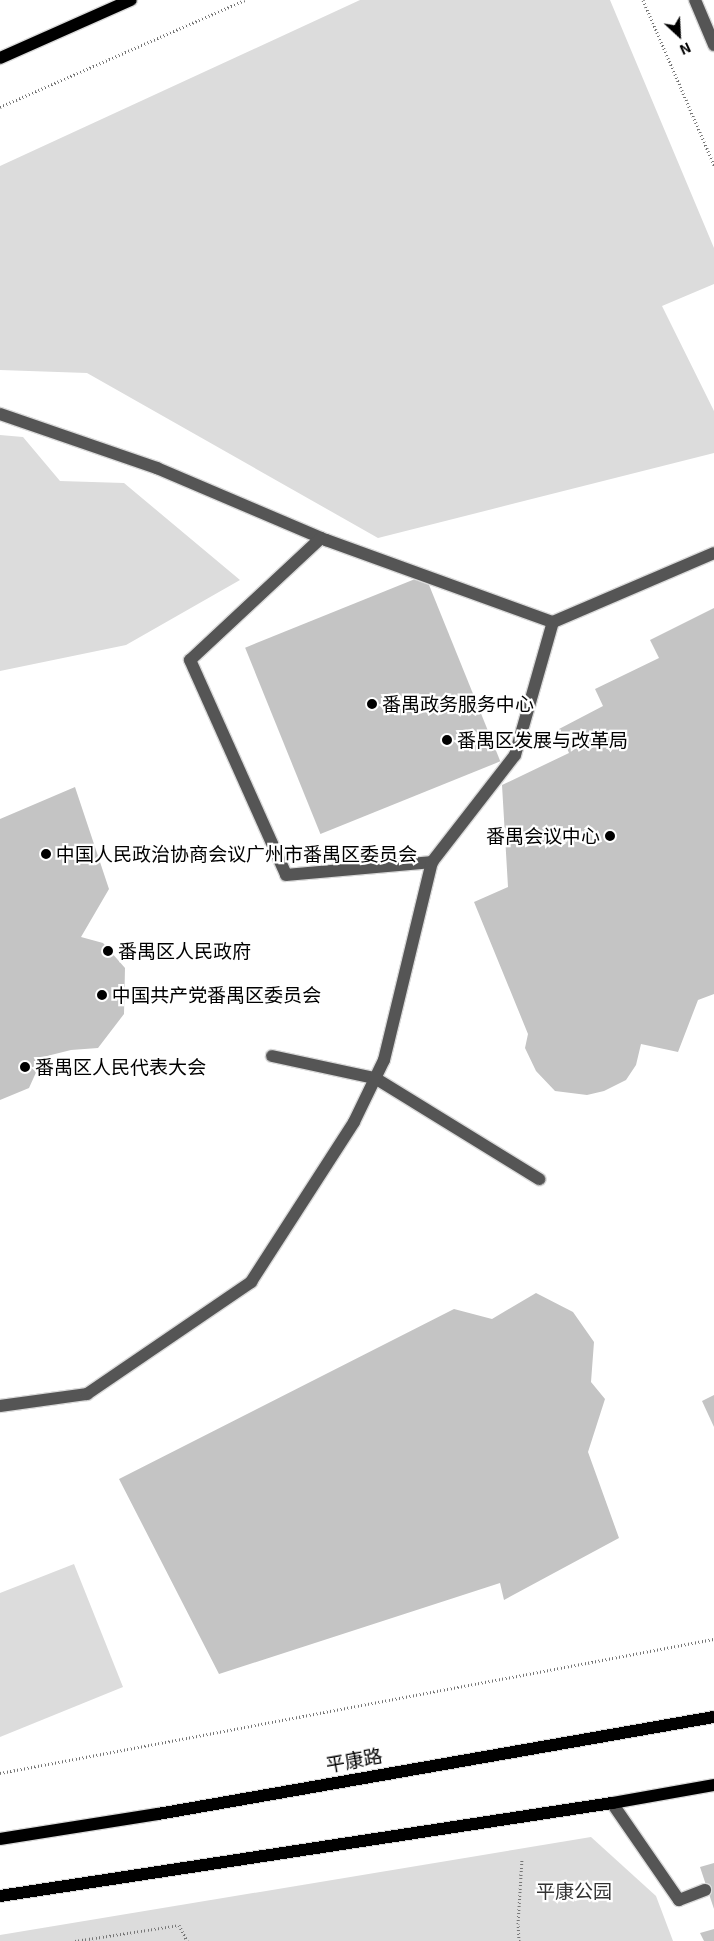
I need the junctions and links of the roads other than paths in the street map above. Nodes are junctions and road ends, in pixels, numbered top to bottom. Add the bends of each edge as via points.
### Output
1 (131, 0) edge
2 (695, 0) edge
3 (714, 45) edge
4 (0, 58) edge
5 (0, 414) edge
6 (321, 538) junction
7 (714, 553) edge
8 (553, 622) junction
9 (432, 862) junction
10 (272, 1056) dead end
11 (375, 1078) junction
12 (539, 1179) dead end
13 (0, 1406) edge
14 (714, 1716) edge
15 (714, 1785) edge
16 (612, 1803) junction
17 (0, 1839) edge
18 (705, 1890) dead end
19 (0, 1896) edge

1 - 4 main road
2 - 3 street
5 - 6 street via 157,468
6 - 8 street
6 - 9 street via 190,660 286,875
7 - 8 street
8 - 9 street via 515,755
9 - 11 street via 384,1060
10 - 11 street
11 - 12 street
11 - 13 street via 354,1122 251,1282 87,1394
14 - 17 main road, 平康路
15 - 16 main road
16 - 18 street via 679,1900
16 - 19 main road

